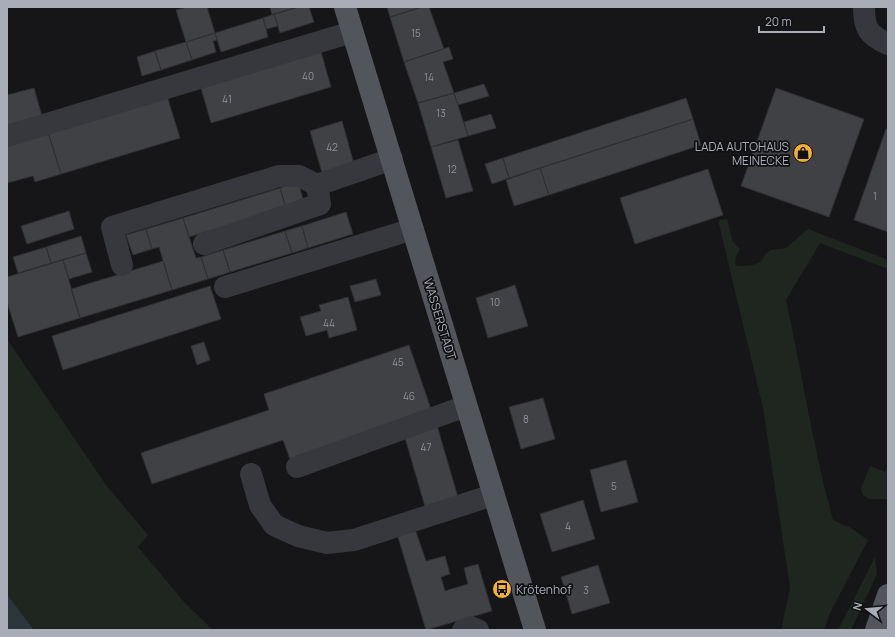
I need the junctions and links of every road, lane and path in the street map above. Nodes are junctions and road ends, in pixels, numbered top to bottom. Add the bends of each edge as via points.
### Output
1 (345, 7) edge
2 (864, 7) edge
3 (352, 32) junction
4 (888, 44) edge
5 (7, 136) edge
6 (392, 159) junction
7 (317, 185) junction
8 (413, 228) junction
9 (204, 244) dead end
10 (122, 265) dead end
11 (225, 287) dead end
12 (466, 406) junction
13 (298, 467) dead end
14 (251, 474) dead end
15 (493, 495) junction
16 (888, 595) edge
17 (463, 630) edge
18 (478, 630) edge
19 (535, 630) edge
20 (876, 630) edge

1 - 3 main road, WASSERSTADT
2 - 4 lane via 864,22 870,34
3 - 5 lane
3 - 6 main road, WASSERSTADT
6 - 7 lane
6 - 8 main road, WASSERSTADT
7 - 9 lane via 320,204
7 - 10 lane via 299,176 279,176 112,227
8 - 11 lane
8 - 12 main road, WASSERSTADT
12 - 13 lane
12 - 15 main road, WASSERSTADT
14 - 15 lane via 260,505 274,525 298,536 327,543 354,540
15 - 19 main road, WASSERSTADT
16 - 20 main road
17 - 18 lane

